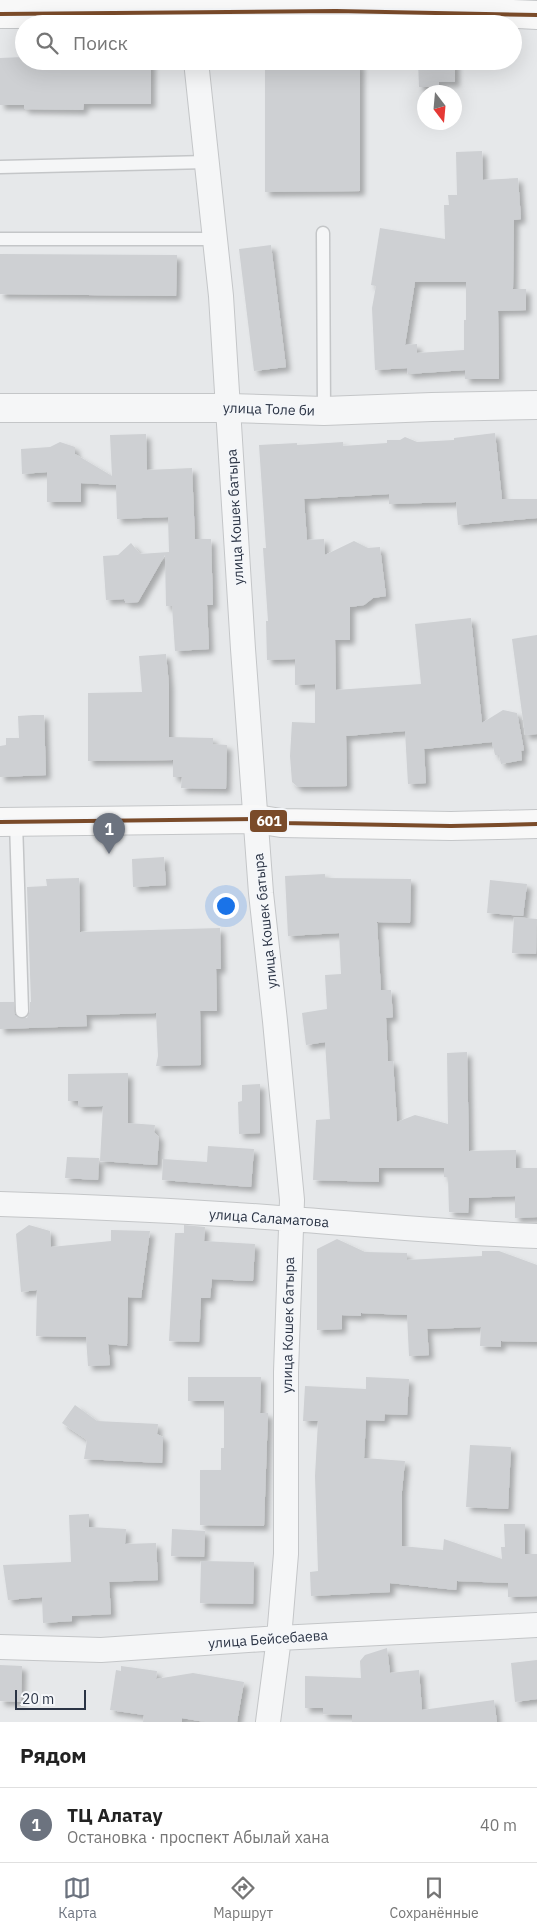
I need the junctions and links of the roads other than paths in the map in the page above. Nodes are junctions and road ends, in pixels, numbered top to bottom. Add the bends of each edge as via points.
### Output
1 (154, 6) edge
2 (0, 14) edge
3 (182, 15) edge
4 (366, 15) edge
5 (537, 15) edge
6 (197, 70) edge
7 (207, 162) junction
8 (0, 167) edge
9 (323, 233) dead end
10 (0, 239) edge
11 (215, 239) junction
12 (537, 405) edge
13 (0, 408) edge
14 (229, 408) junction
15 (324, 411) junction
16 (256, 819) junction
17 (8, 822) edge
18 (537, 824) edge
19 (22, 1011) dead end
20 (0, 1204) edge
21 (291, 1219) junction
22 (537, 1236) edge
23 (537, 1625) edge
24 (279, 1638) junction
25 (0, 1647) edge
26 (268, 1722) edge

1 - 2 main road
1 - 3 main road
4 - 5 main road
6 - 7 street, улица Кошек батыра
7 - 8 lane
7 - 11 street, улица Кошек батыра
9 - 15 lane
10 - 11 lane
11 - 14 street, улица Кошек батыра
12 - 15 street, улица Толе би
13 - 14 street, улица Толе би
14 - 15 street, улица Толе би
14 - 16 street, улица Кошек батыра via 242,648
16 - 17 main road
16 - 18 main road via 281,823 432,826
16 - 21 street, улица Кошек батыра via 292,1200
17 - 19 lane
20 - 21 street, улица Саламатова
21 - 22 street, улица Саламатова
21 - 24 street, улица Кошек батыра via 286,1372 286,1554
23 - 24 street, улица Бейсебаева
24 - 25 street, улица Бейсебаева via 101,1650
24 - 26 street, улица Кошек батыра

